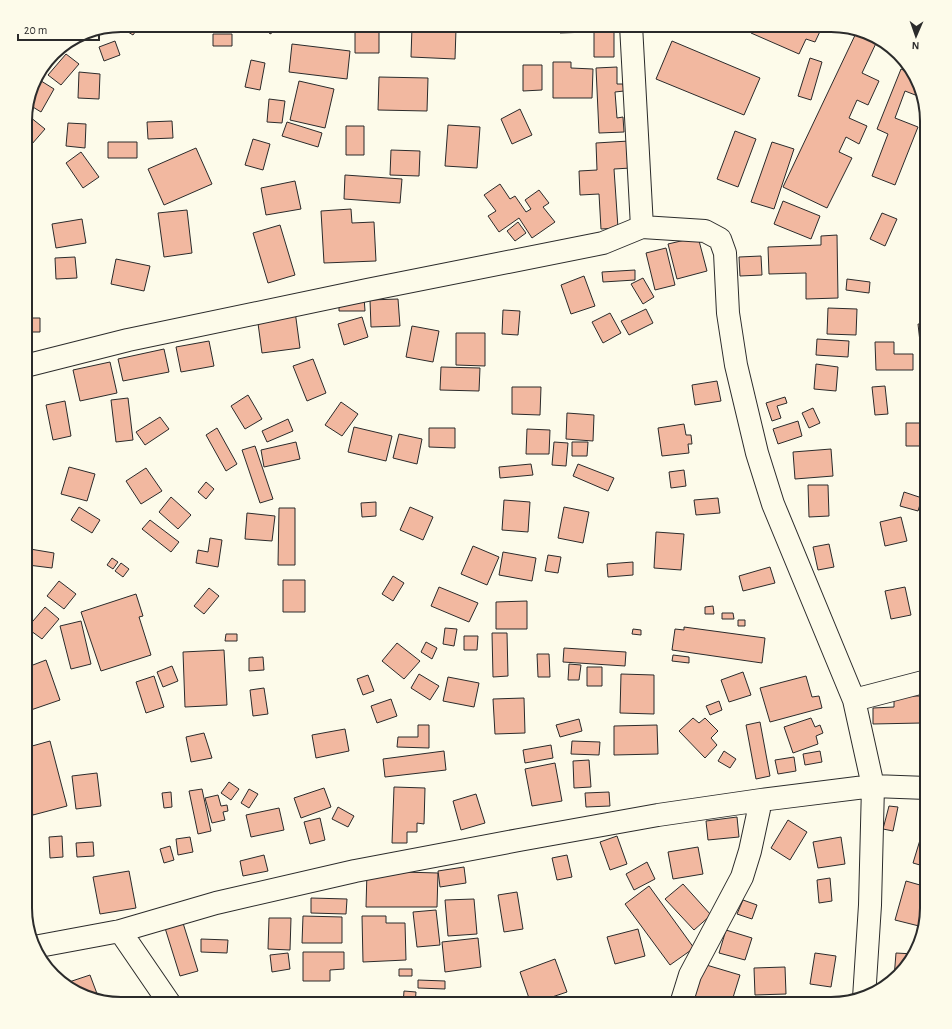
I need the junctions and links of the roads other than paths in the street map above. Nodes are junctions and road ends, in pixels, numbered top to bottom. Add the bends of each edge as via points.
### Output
1 (631, 32) edge
2 (642, 227) junction
3 (32, 364) edge
4 (920, 683) edge
5 (854, 700) junction
6 (873, 786) junction
7 (920, 788) edge
8 (761, 800) junction
9 (120, 931) junction
10 (41, 946) edge
11 (865, 990) edge
12 (165, 997) edge
13 (682, 997) edge

1 - 2 street
2 - 3 street via 603,243 344,294 128,340
2 - 5 street via 705,231 720,239 725,253 728,313 736,365 757,453 773,504
4 - 5 street
5 - 6 street
6 - 7 street
6 - 8 street
6 - 11 street
8 - 9 street via 658,815 355,871 216,903
8 - 13 street via 742,878 690,975
9 - 10 street
9 - 12 street

